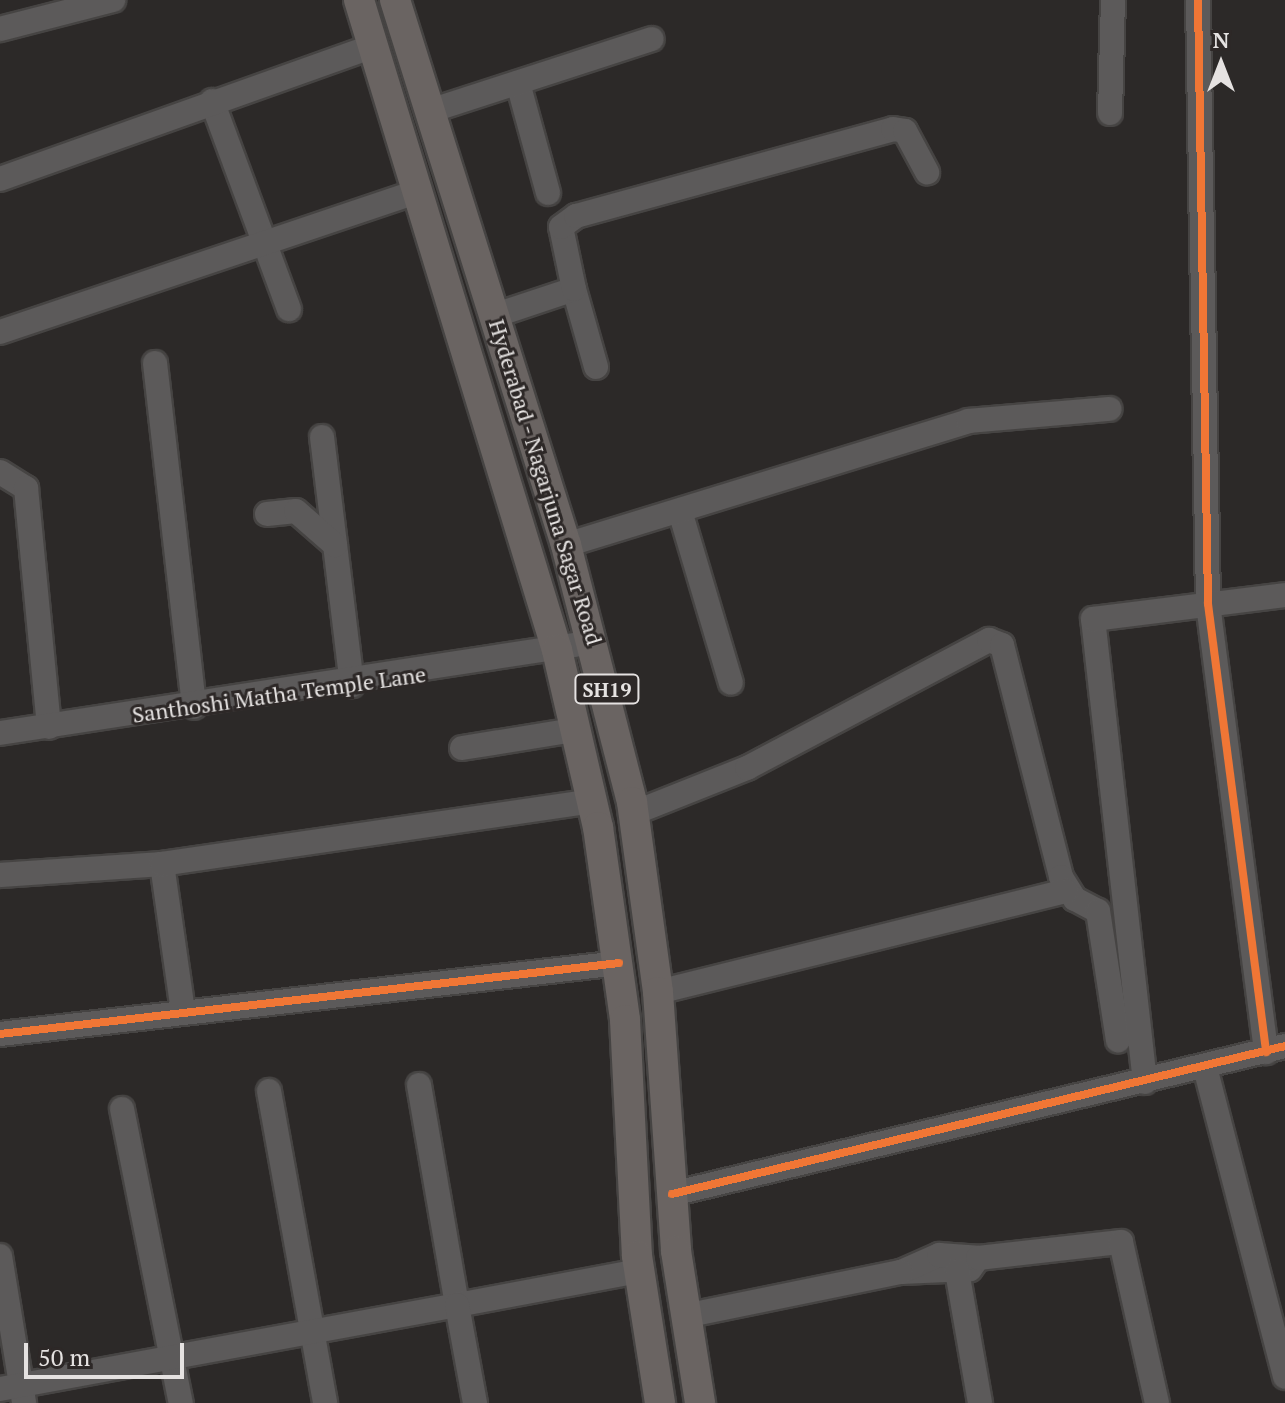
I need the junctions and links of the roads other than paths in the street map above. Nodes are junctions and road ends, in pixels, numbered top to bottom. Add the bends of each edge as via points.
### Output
1 (113, 0) edge
2 (359, 0) edge
3 (395, 0) edge
4 (1113, 0) edge
5 (1198, 0) edge
6 (0, 29) edge
7 (652, 39) dead end
8 (373, 46) junction
9 (518, 83) junction
10 (212, 101) junction
11 (430, 111) junction
12 (1110, 113) dead end
13 (927, 172) dead end
14 (2, 173) edge
15 (414, 193) junction
16 (548, 193) dead end
17 (264, 239) junction
18 (574, 289) junction
19 (289, 309) dead end
20 (496, 315) junction
21 (0, 332) edge
22 (155, 363) dead end
23 (596, 367) dead end
24 (1109, 409) dead end
25 (322, 437) dead end
26 (0, 472) edge
27 (680, 511) junction
28 (267, 514) dead end
29 (335, 545) junction
30 (566, 545) junction
31 (1285, 595) edge
32 (1208, 604) junction
33 (593, 642) junction
34 (557, 650) junction
35 (731, 683) dead end
36 (352, 685) junction
37 (194, 707) junction
38 (49, 727) junction
39 (575, 730) junction
40 (0, 733) edge
41 (462, 748) dead end
42 (592, 801) junction
43 (634, 813) junction
44 (162, 864) junction
45 (0, 875) edge
46 (1066, 891) junction
47 (619, 963) junction
48 (658, 992) junction
49 (183, 1012) junction
50 (0, 1034) edge
51 (1118, 1040) dead end
52 (1276, 1049) edge
53 (1205, 1067) junction
54 (1145, 1082) junction
55 (419, 1085) dead end
56 (269, 1091) dead end
57 (122, 1109) dead end
58 (672, 1194) junction
59 (0, 1256) edge
60 (978, 1258) junction
61 (639, 1271) junction
62 (957, 1271) junction
63 (901, 1272) junction
64 (457, 1305) junction
65 (684, 1316) junction
66 (313, 1331) junction
67 (172, 1357) junction
68 (1285, 1377) edge
69 (15, 1393) edge
70 (181, 1403) edge
71 (325, 1403) edge
72 (475, 1403) edge
73 (660, 1403) edge
74 (700, 1403) edge
75 (980, 1403) edge
76 (1157, 1403) edge

1 - 6 street
2 - 8 main road, Hyderabad - Nagarjuna Sagar Road / SH19
3 - 11 main road, Hyderabad - Nagarjuna Sagar Road / SH19
4 - 12 street
5 - 32 street
7 - 9 street
8 - 10 street
8 - 15 main road, Hyderabad - Nagarjuna Sagar Road / SH19
9 - 11 street
9 - 16 street
10 - 14 street
10 - 17 street
11 - 20 main road, Hyderabad - Nagarjuna Sagar Road / SH19
13 - 18 street via 905,131 893,129 576,216 561,227
15 - 17 street
15 - 34 main road, Hyderabad - Nagarjuna Sagar Road / SH19
17 - 19 street
17 - 21 street
18 - 20 street
18 - 23 street
20 - 30 main road, Hyderabad - Nagarjuna Sagar Road / SH19
22 - 37 street
24 - 27 street via 968,421
25 - 29 street
26 - 38 street via 26,488
27 - 30 street
27 - 35 street
28 - 29 street via 296,511
29 - 36 street
30 - 33 main road, Hyderabad - Nagarjuna Sagar Road / SH19
31 - 32 street
32 - 52 street
32 - 54 street via 1093,619
33 - 34 street, Santhoshi Matha Temple Lane
33 - 43 main road, Hyderabad - Nagarjuna Sagar Road / SH19
34 - 36 street, Santhoshi Matha Temple Lane
34 - 39 main road, Hyderabad - Nagarjuna Sagar Road / SH19
36 - 37 street, Santhoshi Matha Temple Lane
37 - 38 street, Santhoshi Matha Temple Lane
38 - 40 street, Santhoshi Matha Temple Lane
39 - 41 street
39 - 42 main road, Hyderabad - Nagarjuna Sagar Road / SH19
42 - 44 street
42 - 47 main road, Hyderabad - Nagarjuna Sagar Road / SH19
43 - 46 street via 747,768 989,640 1002,645
43 - 48 main road, Hyderabad - Nagarjuna Sagar Road / SH19
44 - 45 street
44 - 49 street
46 - 48 street
46 - 51 street via 1098,911
47 - 49 street
47 - 61 main road, Hyderabad - Nagarjuna Sagar Road / SH19
48 - 58 main road, Hyderabad - Nagarjuna Sagar Road / SH19
49 - 50 street
52 - 53 street
53 - 54 street
53 - 68 street
54 - 58 street
55 - 64 street
56 - 66 street
57 - 67 street
58 - 65 main road, Hyderabad - Nagarjuna Sagar Road / SH19
59 - 69 street
60 - 62 street
60 - 63 street via 939,1255
60 - 76 street via 1121,1242
61 - 64 street
61 - 73 main road, Hyderabad - Nagarjuna Sagar Road / SH19
62 - 63 street
62 - 75 street
63 - 65 street
64 - 66 street
64 - 72 street
65 - 74 main road, Hyderabad - Nagarjuna Sagar Road / SH19
66 - 67 street
66 - 71 street
67 - 69 street
67 - 70 street

